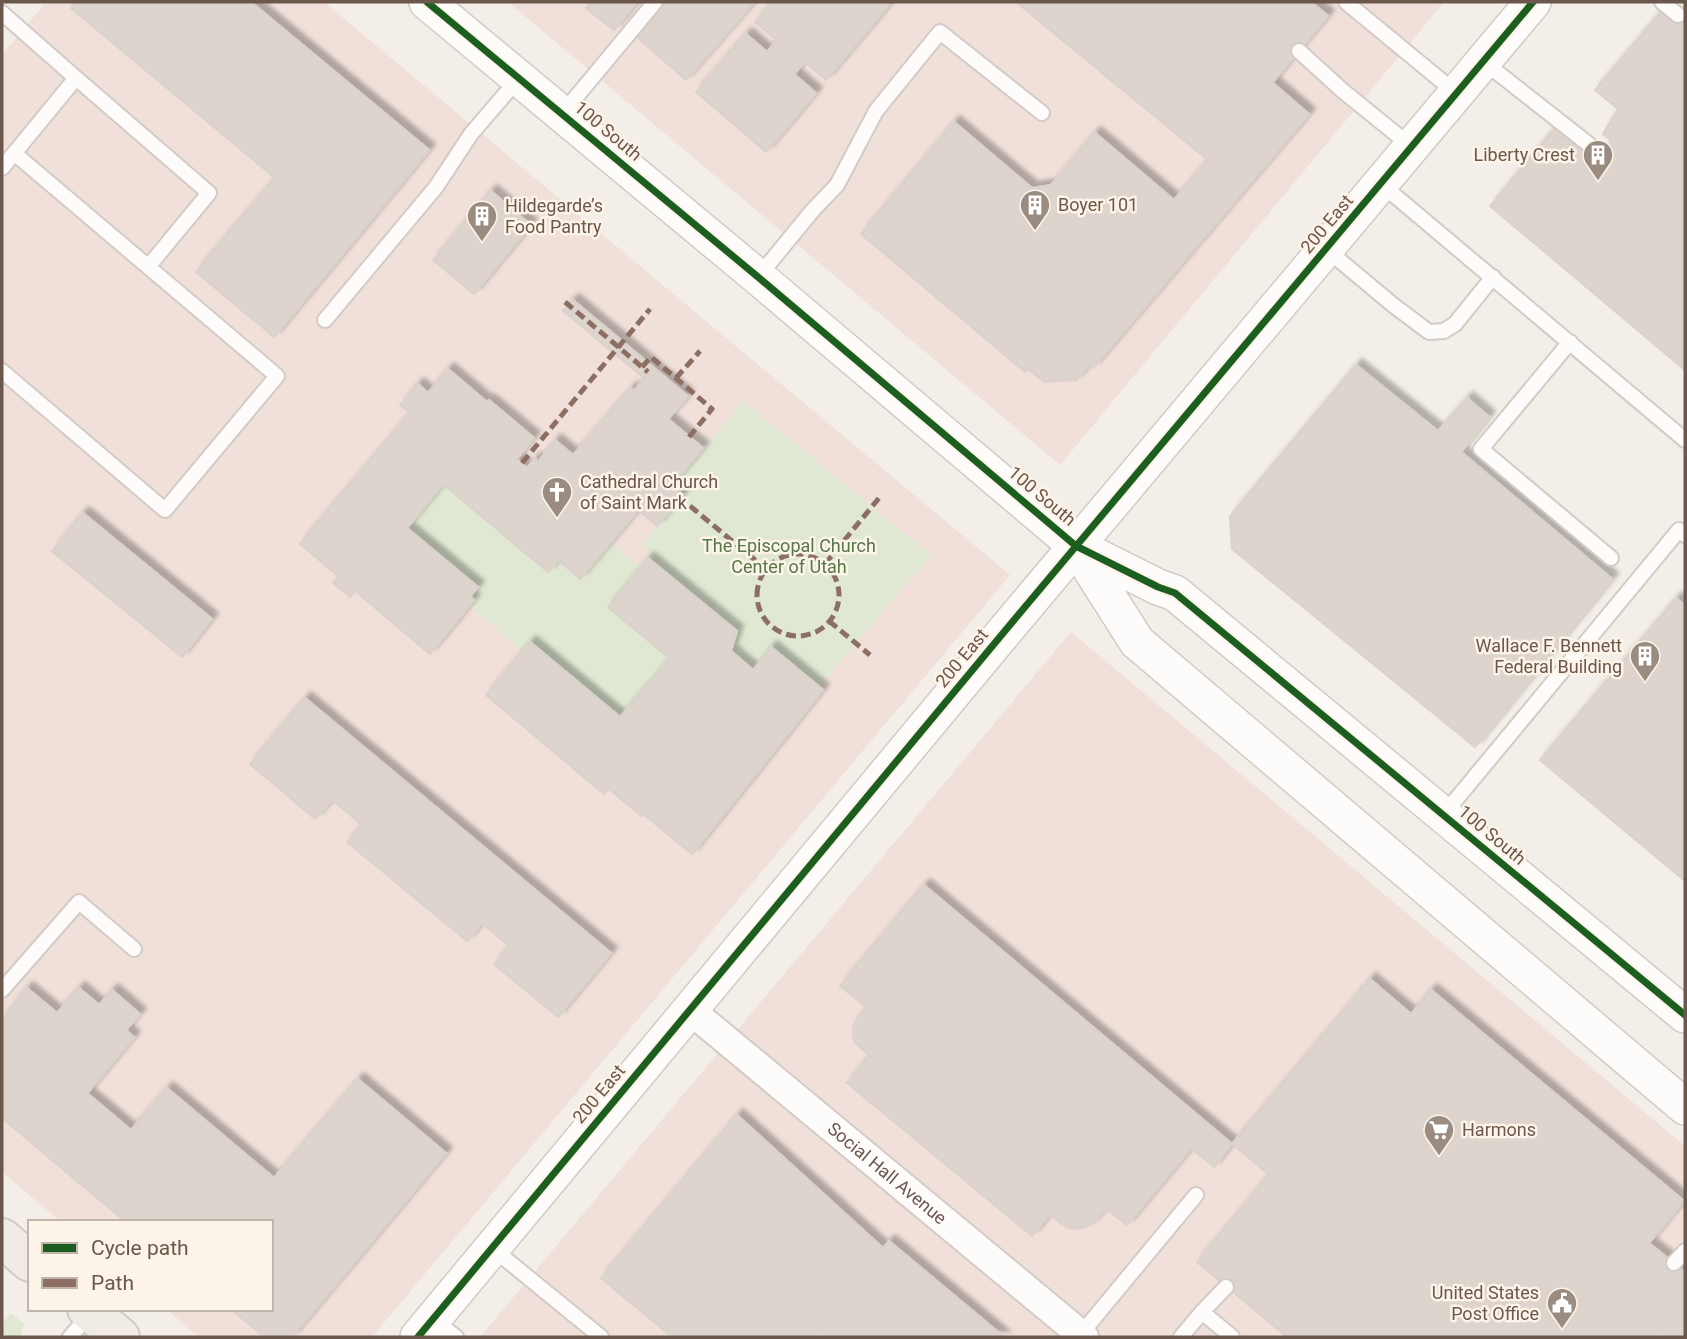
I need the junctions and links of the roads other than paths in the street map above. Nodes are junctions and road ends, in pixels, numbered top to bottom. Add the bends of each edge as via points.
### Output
1 (427, 2) edge
2 (655, 2) edge
3 (1346, 2) edge
4 (1533, 2) edge
5 (1662, 2) edge
6 (2, 13) edge
7 (1678, 15) dead end
8 (1299, 51) dead end
9 (1483, 61) junction
10 (76, 78) junction
11 (519, 78) junction
12 (1456, 93) junction
13 (1042, 113) dead end
14 (562, 114) junction
15 (1412, 147) junction
16 (14, 153) junction
17 (1601, 154) dead end
18 (2, 169) edge
19 (1381, 184) junction
20 (1326, 249) junction
21 (148, 267) junction
22 (758, 277) junction
23 (1493, 277) junction
24 (325, 320) dead end
25 (1570, 342) junction
26 (2, 371) edge
27 (1685, 440) edge
28 (1685, 535) edge
29 (1076, 546) junction
30 (1611, 558) dead end
31 (1443, 815) junction
32 (134, 949) dead end
33 (2, 990) edge
34 (690, 1010) junction
35 (1685, 1015) edge
36 (1685, 1107) edge
37 (1196, 1195) dead end
38 (2, 1238) edge
39 (492, 1248) junction
40 (1685, 1251) edge
41 (28, 1260) edge
42 (1674, 1264) dead end
43 (1226, 1287) dead end
44 (1202, 1312) junction
45 (82, 1320) edge
46 (435, 1331) edge
47 (1082, 1336) edge
48 (120, 1337) edge
49 (601, 1337) edge
50 (1181, 1337) edge
51 (1233, 1337) edge

1 - 11 street, 100 South
2 - 14 lane
3 - 12 lane
4 - 9 street, 200 East
5 - 7 lane
6 - 10 lane
8 - 15 lane
9 - 12 street, 200 East
9 - 17 lane
10 - 16 lane
10 - 21 lane via 209,193
11 - 14 street, 100 South
11 - 24 lane
12 - 15 street, 200 East
13 - 22 lane via 940,32 876,111 837,185
14 - 22 street, 100 South
15 - 19 street, 200 East
16 - 18 lane
16 - 21 lane
19 - 20 street, 200 East
19 - 23 lane
20 - 23 lane via 1429,332 1455,324
20 - 29 street, 200 East
21 - 26 lane via 277,376 165,510
22 - 29 street, 100 South
23 - 25 lane
25 - 27 lane
25 - 30 lane via 1481,449
28 - 31 lane via 1679,530
29 - 31 street, 100 South via 1175,593
29 - 34 street, 200 East
29 - 36 street, 100 South via 1137,642
31 - 35 street, 100 South
32 - 33 lane via 79,902
34 - 39 street, 200 East
34 - 47 street, Social Hall Avenue
37 - 47 lane
38 - 41 main road
39 - 46 street, 200 East
39 - 49 lane
40 - 42 lane
43 - 44 lane
44 - 50 lane
44 - 51 lane
45 - 48 main road

